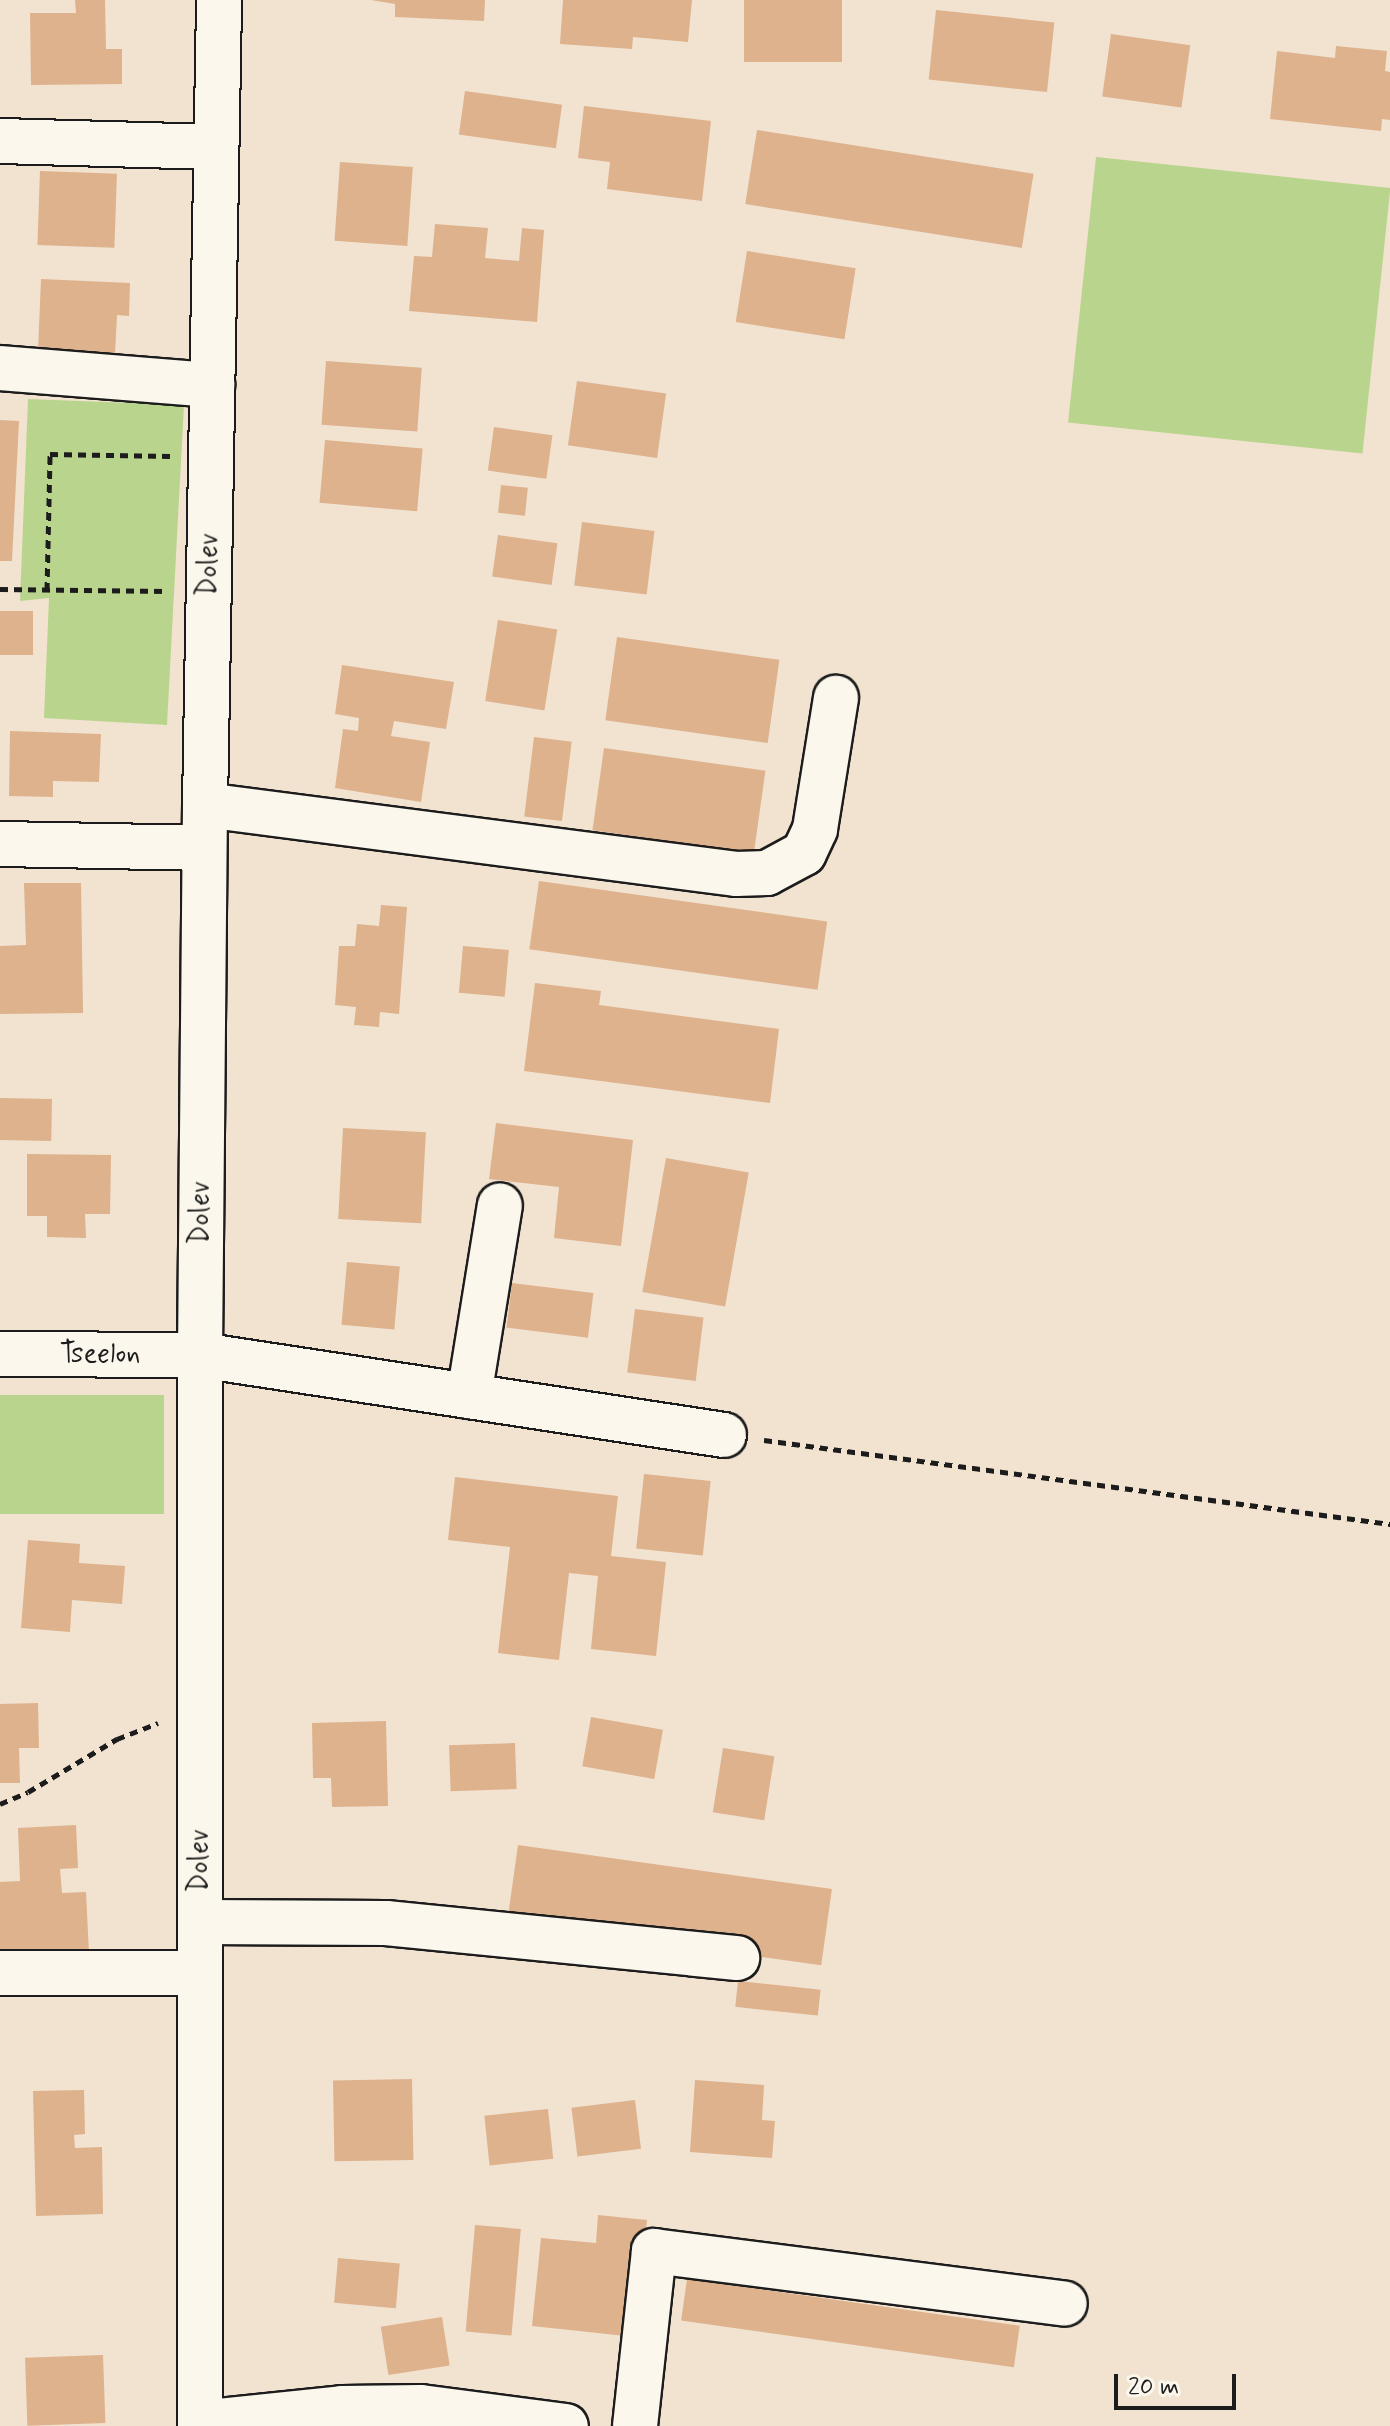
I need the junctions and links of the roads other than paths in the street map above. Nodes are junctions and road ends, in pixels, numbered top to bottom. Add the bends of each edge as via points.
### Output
1 (219, 0) edge
2 (0, 141) edge
3 (216, 147) junction
4 (0, 368) edge
5 (212, 385) junction
6 (836, 698) dead end
7 (204, 826) junction
8 (0, 844) edge
9 (500, 1205) dead end
10 (0, 1354) edge
11 (200, 1355) junction
12 (469, 1396) junction
13 (724, 1435) road end
14 (200, 1922) junction
15 (737, 1958) dead end
16 (0, 1973) edge
17 (200, 1973) junction
18 (1065, 2304) dead end
19 (200, 2424) edge
20 (566, 2426) edge
21 (635, 2426) edge

1 - 3 street, Dolev
2 - 3 street
3 - 5 street, Dolev
4 - 5 street
5 - 7 street, Dolev
6 - 7 street via 815,829 804,853 767,873
7 - 8 street
7 - 11 street, Dolev
9 - 12 street
10 - 11 street, Tseelon
11 - 12 street, Tseelon
11 - 14 street, Dolev
12 - 13 street, Tseelon
14 - 15 street via 386,1923
14 - 17 street, Dolev
16 - 17 street
17 - 19 street, Dolev
18 - 21 street via 654,2251
19 - 20 street via 342,2408 421,2407

